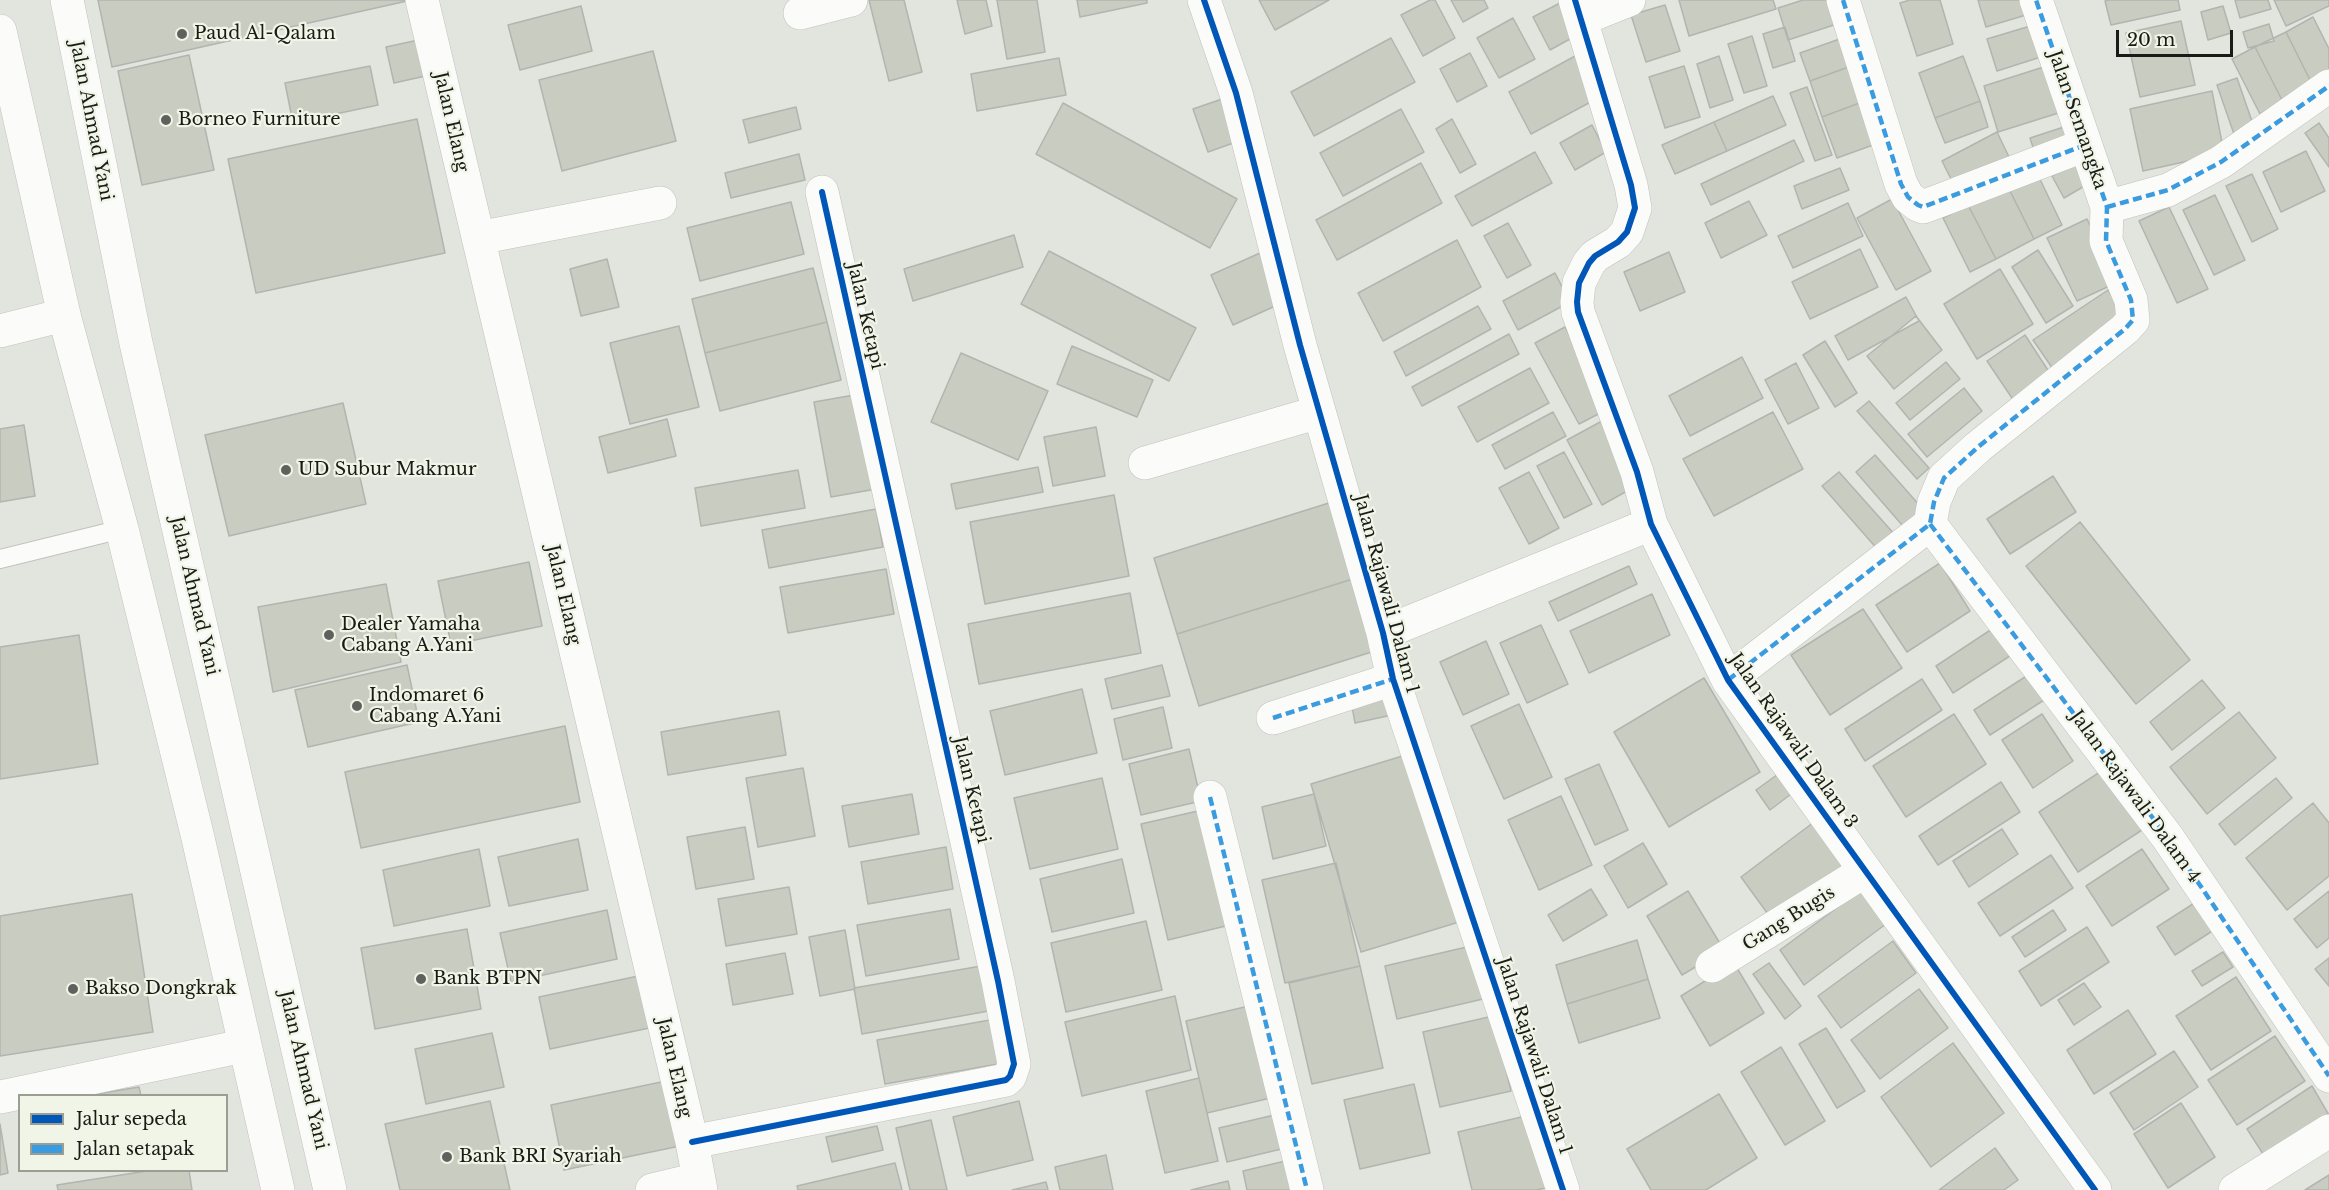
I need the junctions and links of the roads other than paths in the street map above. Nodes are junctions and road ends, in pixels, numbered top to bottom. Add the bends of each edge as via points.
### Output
1 (67, 0) edge
2 (422, 0) edge
3 (851, 0) edge
4 (1203, 0) edge
5 (1629, 0) edge
6 (1843, 0) edge
7 (2036, 0) edge
8 (1578, 9) edge
9 (800, 12) dead end
10 (0, 31) edge
11 (2329, 86) edge
12 (2085, 145) junction
13 (822, 192) dead end
14 (660, 203) dead end
15 (2106, 207) junction
16 (478, 238) junction
17 (64, 315) junction
18 (0, 331) edge
19 (1319, 412) junction
20 (1145, 463) dead end
21 (1651, 524) junction
22 (1930, 524) junction
23 (122, 529) junction
24 (0, 559) edge
25 (1383, 633) junction
26 (1393, 679) junction
27 (1728, 680) junction
28 (1273, 718) dead end
29 (1210, 797) dead end
30 (1865, 872) junction
31 (1712, 966) dead end
32 (243, 1046) junction
33 (2329, 1076) edge
34 (0, 1097) edge
35 (2329, 1131) edge
36 (692, 1142) junction
37 (700, 1185) edge
38 (278, 1190) edge
39 (330, 1190) edge
40 (652, 1190) edge
41 (1307, 1190) edge
42 (1563, 1190) edge
43 (2095, 1190) edge
44 (2235, 1190) edge

1 - 39 street, Jalan Ahmad Yani via 136,343
2 - 16 street, Jalan Elang
3 - 9 street
4 - 19 street, Jalan Rajawali Dalam 1 via 1236,93
5 - 8 street
6 - 12 street via 1901,184 1918,205 1923,207
7 - 12 street, Jalan Semangka
8 - 21 street, Jalan Rajawali Dalam 3 via 1635,208 1627,232 1589,262 1579,283 1578,312
10 - 17 street
11 - 15 street via 2221,162 2168,190
12 - 15 street, Jalan Semangka
13 - 36 street, Jalan Ketapi via 1014,1064 1006,1080
14 - 16 street
15 - 22 street, Jalan Semangka via 2106,241 2131,300 2133,320 1944,478
16 - 36 street, Jalan Elang
17 - 18 street
17 - 23 street
19 - 20 street
19 - 25 street, Jalan Rajawali Dalam 1
21 - 25 street
21 - 27 street, Jalan Rajawali Dalam 3
22 - 27 street
22 - 33 street, Jalan Rajawali Dalam 4 via 2168,838
23 - 24 lane
23 - 32 street via 198,837
25 - 26 street, Jalan Rajawali Dalam 1
26 - 28 street
26 - 42 street, Jalan Rajawali Dalam 1
27 - 30 street, Jalan Rajawali Dalam 3
29 - 41 street
30 - 31 street, Gang Bugis
30 - 43 street, Jalan Rajawali Dalam 3
32 - 34 street
32 - 38 street
35 - 44 street
36 - 37 street, Jalan Elang
37 - 40 street

